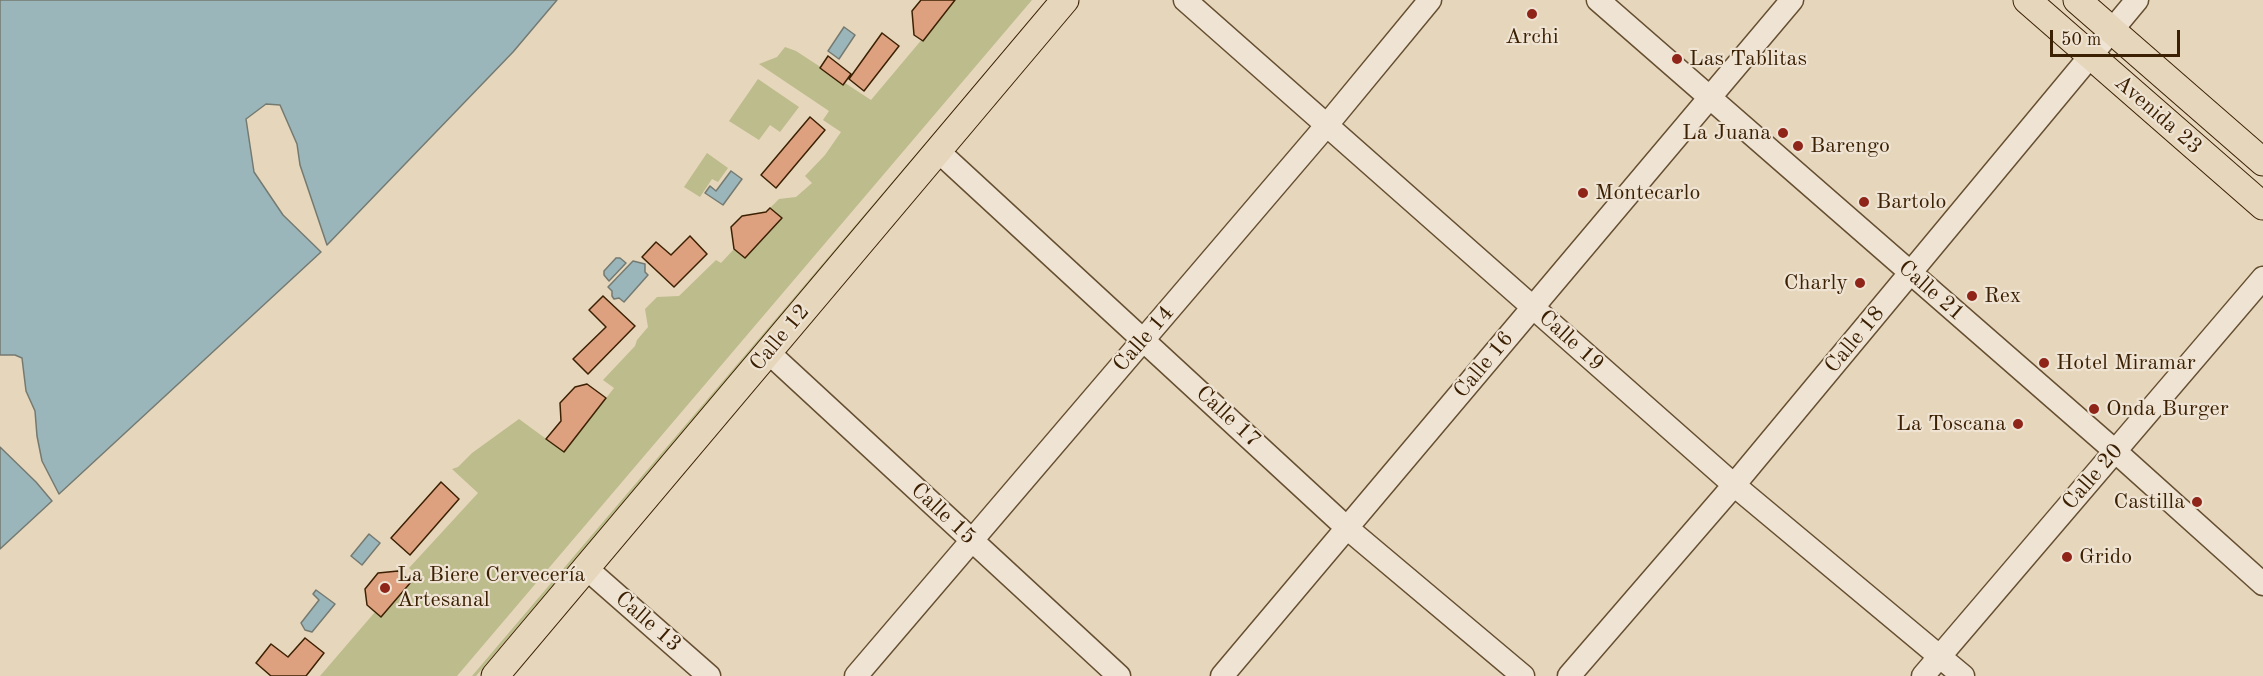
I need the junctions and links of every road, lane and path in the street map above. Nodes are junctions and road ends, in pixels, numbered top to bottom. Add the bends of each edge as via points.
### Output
1 (1065, 0) edge
2 (1185, 0) edge
3 (1430, 0) edge
4 (1598, 0) edge
5 (1792, 0) edge
6 (2027, 0) edge
7 (2077, 0) edge
8 (2137, 0) edge
9 (2112, 30) junction
10 (2091, 56) junction
11 (1710, 98) junction
12 (1326, 126) junction
13 (938, 151) junction
14 (2263, 162) edge
15 (2263, 206) edge
16 (1911, 273) junction
17 (2263, 278) edge
18 (1533, 307) junction
19 (1144, 339) junction
20 (768, 352) junction
21 (2115, 451) junction
22 (1734, 485) junction
23 (1347, 528) junction
24 (971, 540) junction
25 (586, 568) junction
26 (2263, 584) edge
27 (1940, 656) junction
28 (495, 676) edge
29 (709, 676) edge
30 (856, 676) edge
31 (1119, 676) edge
32 (1222, 676) edge
33 (1523, 676) edge
34 (1569, 676) edge
35 (1923, 676) edge
36 (1963, 676) edge

1 - 13 main road, Calle 12
2 - 12 street, Calle 19
3 - 12 street, Calle 14
4 - 11 street, Calle 21
5 - 11 street, Calle 16
6 - 10 main road, Avenida 23
7 - 9 main road, Avenida 23
8 - 9 street, Calle 18
9 - 10 street, Calle 18
9 - 14 main road, Avenida 23
10 - 15 main road, Avenida 23
10 - 16 street, Calle 18
11 - 16 street, Calle 21
11 - 18 street, Calle 16
12 - 18 street, Calle 19
12 - 19 street, Calle 14
13 - 19 street, Calle 17
13 - 20 main road, Calle 12
16 - 21 street, Calle 21
16 - 22 street, Calle 18
17 - 21 street, Calle 20
18 - 22 street, Calle 19
18 - 23 street, Calle 16
19 - 23 street, Calle 17
19 - 24 street, Calle 14
20 - 24 street, Calle 15
20 - 25 main road, Calle 12
21 - 26 street, Calle 21
21 - 27 street, Calle 20
22 - 27 street, Calle 19
22 - 34 street, Calle 18
23 - 32 street, Calle 16
23 - 33 street, Calle 17
24 - 30 street, Calle 14
24 - 31 street, Calle 15
25 - 28 main road, Calle 12
25 - 29 street, Calle 13
27 - 35 street, Calle 20
27 - 36 street, Calle 19

